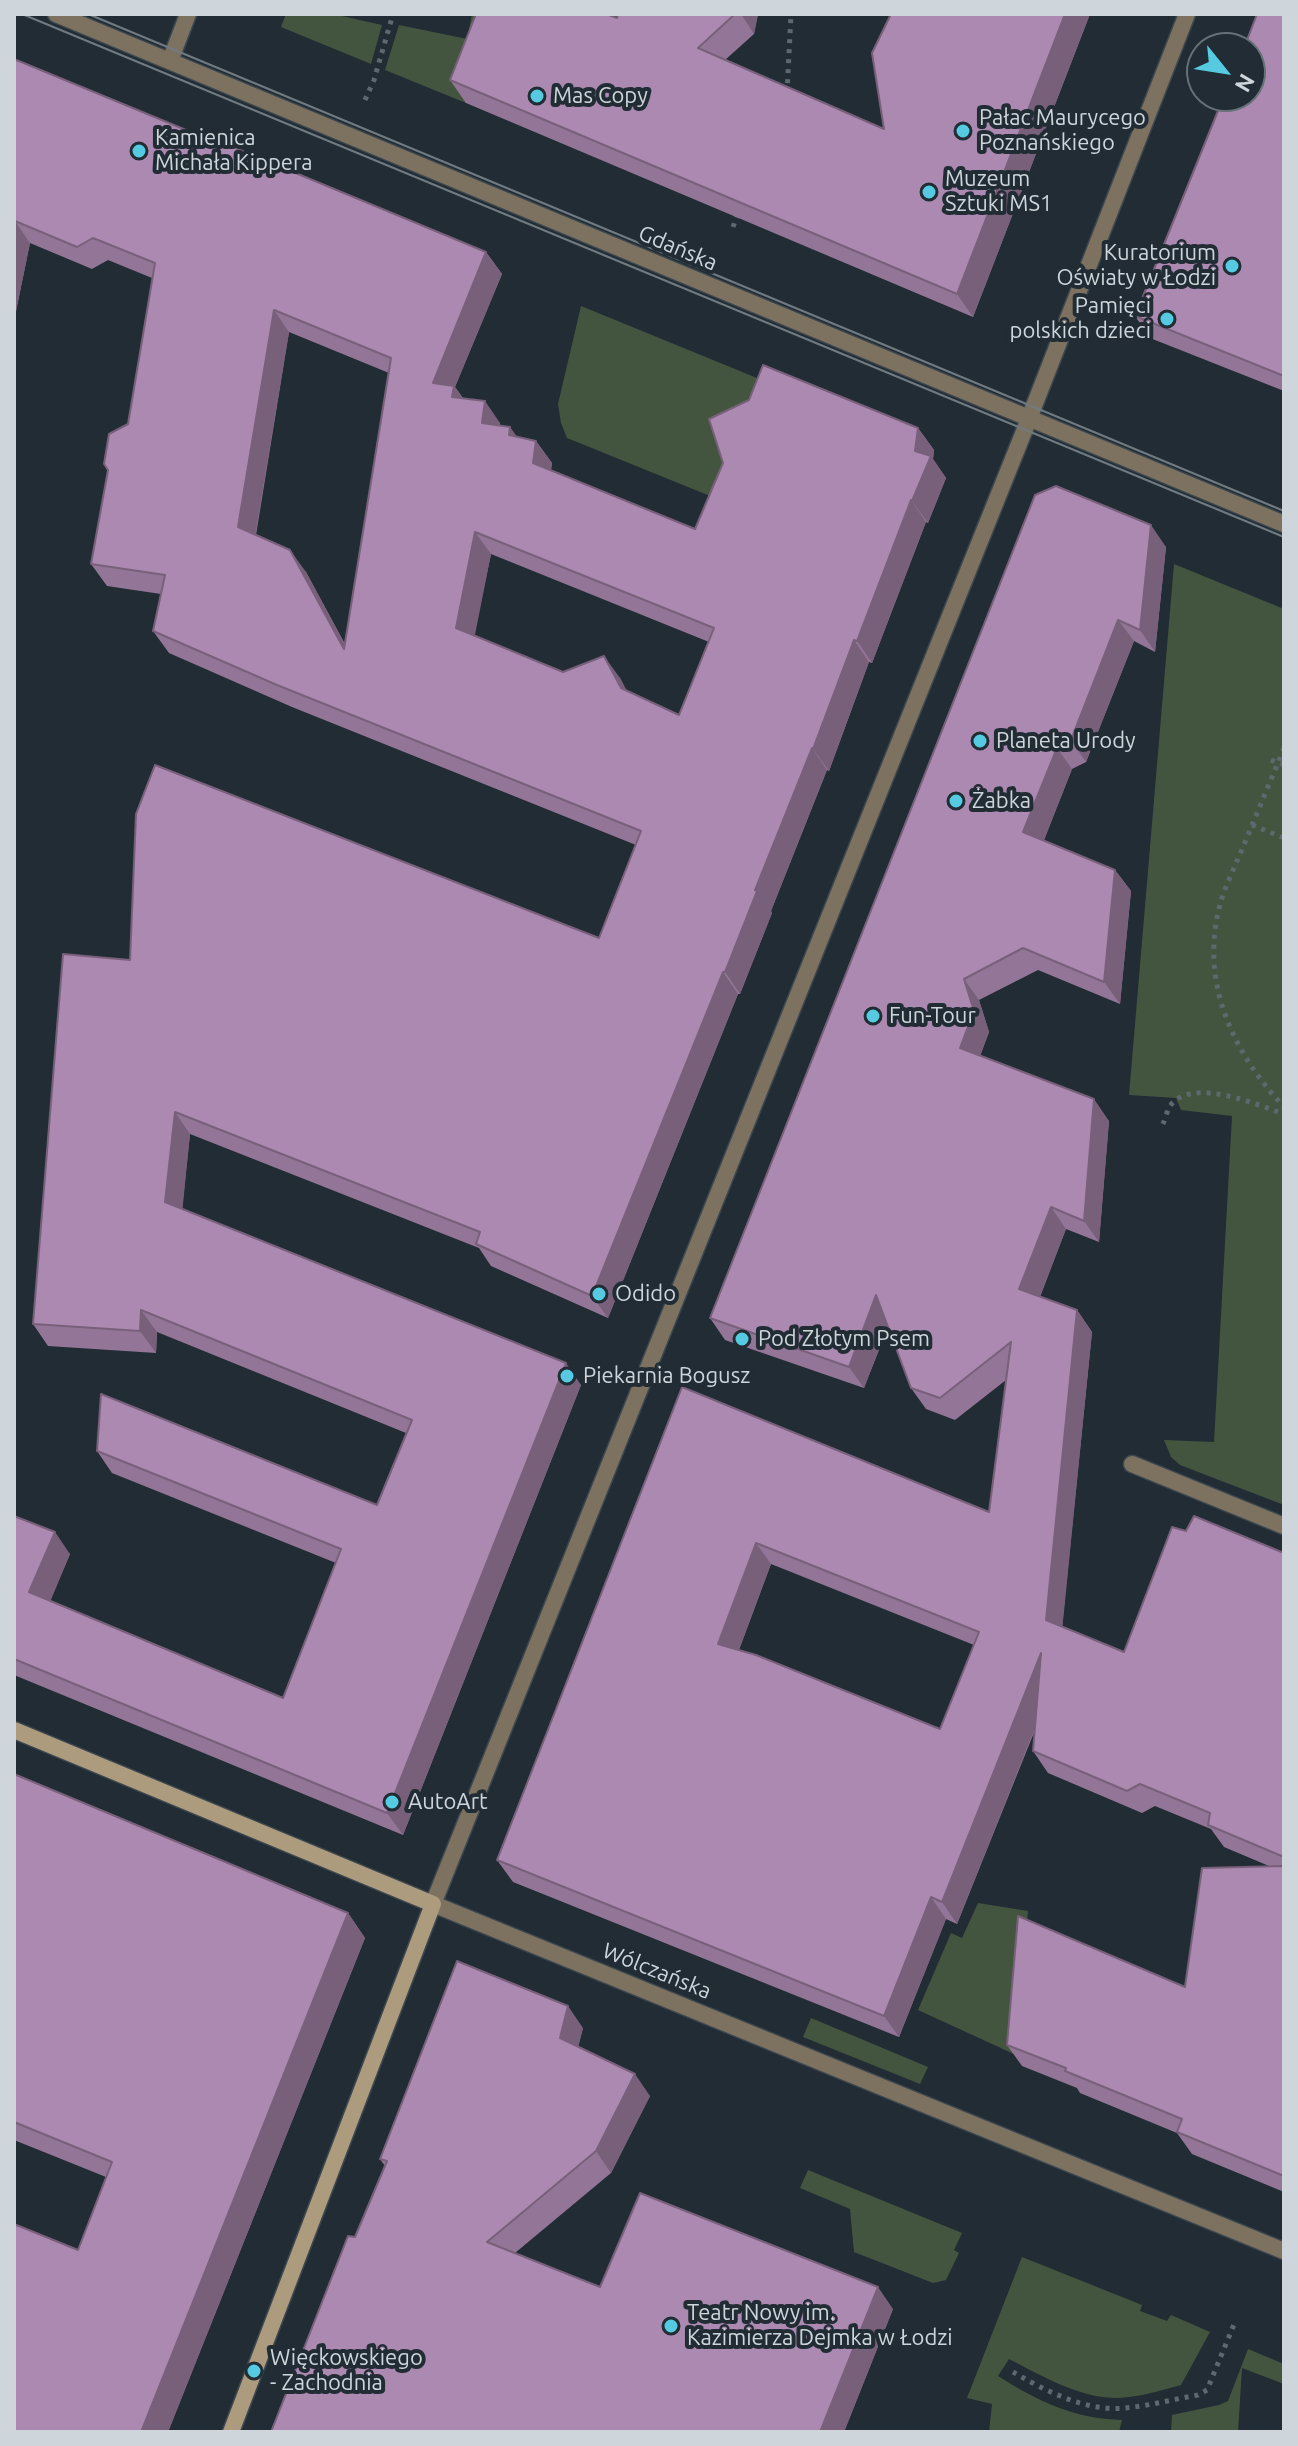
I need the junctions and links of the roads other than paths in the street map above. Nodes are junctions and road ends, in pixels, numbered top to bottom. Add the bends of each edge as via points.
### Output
1 (56, 14) edge
2 (188, 14) edge
3 (1187, 14) edge
4 (170, 61) junction
5 (1029, 418) junction
6 (1284, 524) edge
7 (1132, 1464) dead end
8 (1284, 1526) edge
9 (14, 1730) edge
10 (433, 1904) junction
11 (1284, 2251) edge
12 (231, 2432) edge

1 - 4 street, Gdańska
2 - 4 street
3 - 5 street
4 - 5 street, Gdańska
5 - 6 street, Gdańska
5 - 10 street
7 - 8 street
9 - 10 main road, Wólczańska
10 - 11 street, Wólczańska
10 - 12 main road

